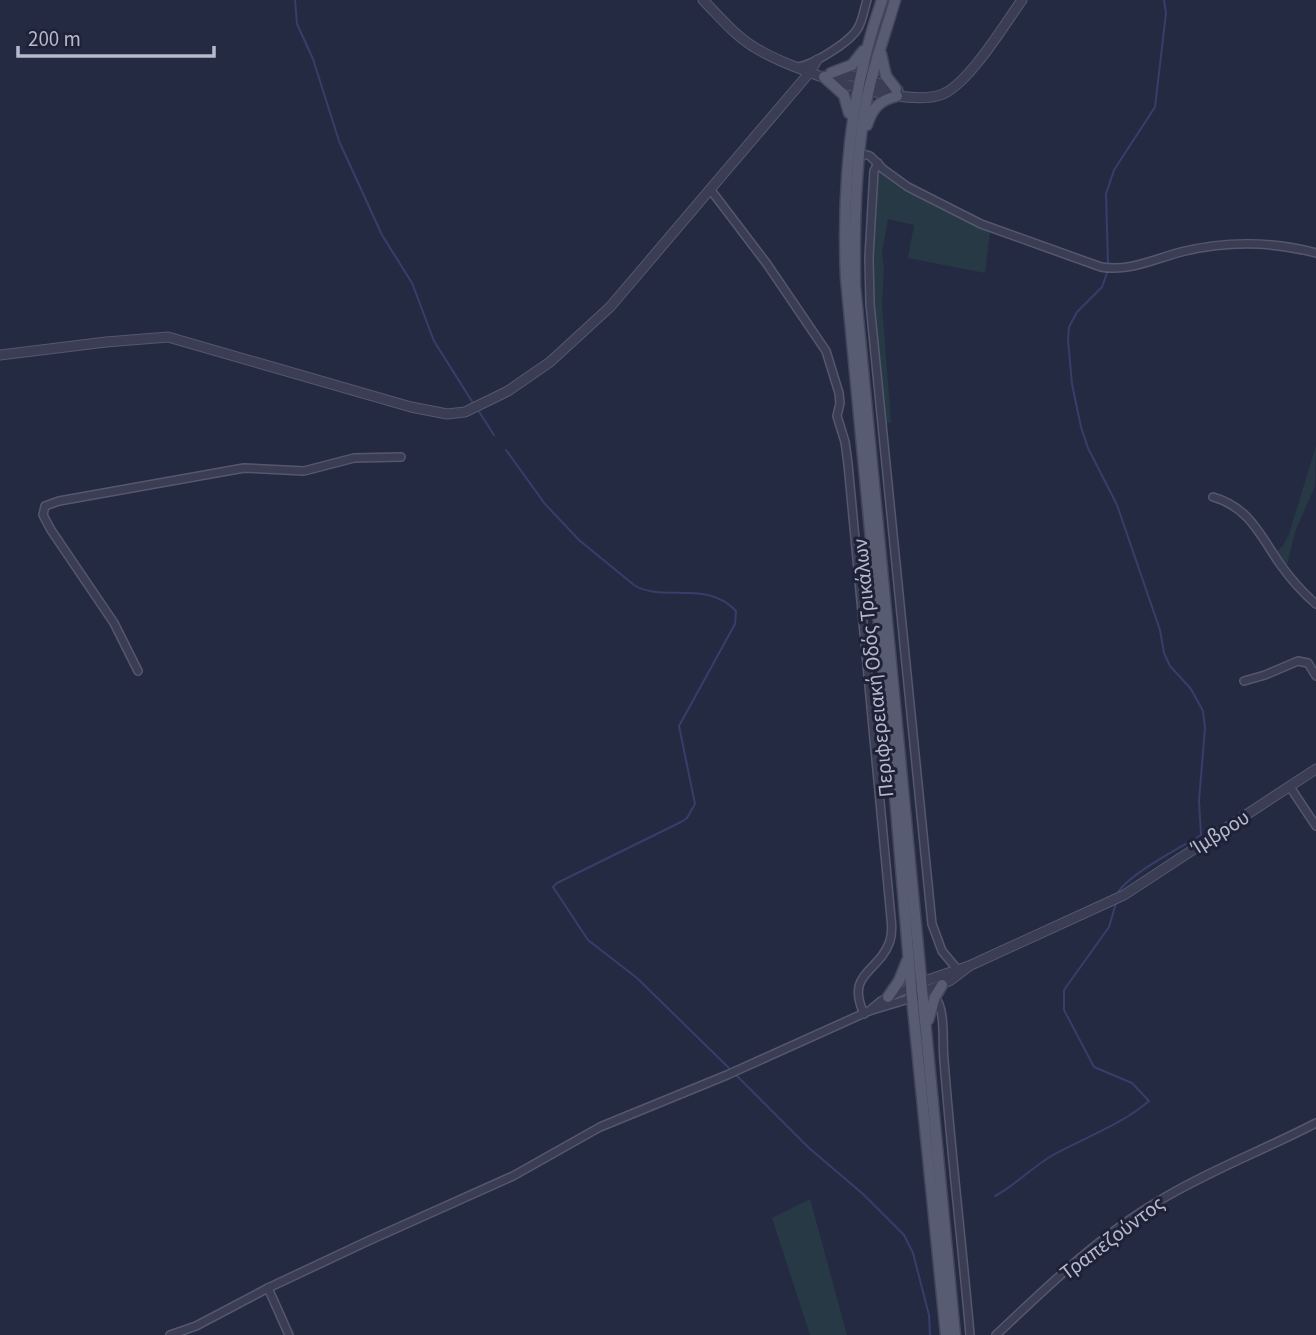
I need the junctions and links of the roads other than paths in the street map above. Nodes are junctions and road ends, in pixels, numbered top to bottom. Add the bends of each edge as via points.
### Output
1 (703, 0) edge
2 (867, 0) edge
3 (882, 0) edge
4 (895, 0) edge
5 (1022, 0) edge
6 (867, 46) junction
7 (880, 50) junction
8 (817, 60) junction
9 (794, 67) junction
10 (821, 74) junction
11 (864, 84) junction
12 (897, 92) junction
13 (851, 122) junction
14 (860, 150) junction
15 (878, 163) junction
16 (710, 189) junction
17 (1316, 253) edge
18 (0, 355) edge
19 (401, 457) dead end
20 (1213, 497) dead end
21 (1316, 604) edge
22 (138, 671) dead end
23 (1316, 676) edge
24 (1244, 681) dead end
25 (1316, 769) edge
26 (1290, 787) junction
27 (1316, 826) edge
28 (909, 956) junction
29 (969, 966) junction
30 (957, 969) junction
31 (923, 981) junction
32 (942, 985) joint
33 (911, 992) junction
34 (929, 995) junction
35 (888, 998) junction
36 (867, 1013) junction
37 (1316, 1123) edge
38 (268, 1288) junction
39 (170, 1335) edge
40 (289, 1335) edge
41 (946, 1335) edge
42 (956, 1335) edge
43 (970, 1335) edge
44 (996, 1335) edge

1 - 9 street via 741,38
2 - 8 street via 855,31
3 - 6 main road, Περιφερειακή Οδός Τρικάλων
4 - 7 main road, Περιφερειακή Οδός Τρικάλων
5 - 12 street via 951,89 935,96
6 - 10 main road via 852,65
6 - 11 main road, Περιφερειακή Οδός Τρικάλων
7 - 11 main road, Περιφερειακή Οδός Τρικάλων
7 - 12 main road via 884,71
8 - 9 street
8 - 10 street
9 - 10 street
10 - 11 street
10 - 13 main road via 844,95
10 - 16 street
11 - 12 street
11 - 13 main road, Περιφερειακή Οδός Τρικάλων
11 - 14 main road, Περιφερειακή Οδός Τρικάλων
12 - 14 main road via 875,107
13 - 28 main road, Περιφερειακή Οδός Τρικάλων via 847,302
14 - 15 street
14 - 31 main road, Περιφερειακή Οδός Τρικάλων via 857,308
15 - 17 street via 908,187 981,224 1113,270 1231,244
15 - 30 street via 870,231 870,304 909,706 932,924 942,951
16 - 18 street via 587,330 539,370 487,402 453,414 428,411 168,337
16 - 36 street via 819,339 839,393 837,416 848,464 891,918 890,940 860,980 858,996
19 - 22 street via 354,458 304,471 236,469 45,506 43,515 51,530 114,623
20 - 21 street via 1231,503 1255,523 1280,565
23 - 24 street via 1308,663 1298,660
25 - 26 street, Ίμβρου
26 - 27 street
26 - 29 street, Ίμβρου via 1124,895
28 - 33 main road, Περιφερειακή Οδός Τρικάλων
28 - 35 main road
29 - 30 street
29 - 32 street
30 - 31 street
31 - 33 street
31 - 34 main road, Περιφερειακή Οδός Τρικάλων
32 - 34 main road
33 - 34 street
33 - 35 street
33 - 36 street
33 - 41 main road, Περιφερειακή Οδός Τρικάλων
34 - 42 main road, Περιφερειακή Οδός Τρικάλων via 927,1026
34 - 43 street via 942,1008
35 - 36 street
36 - 38 street via 600,1128 513,1177
37 - 44 street, Τραπεζούντος via 1143,1210
38 - 39 street
38 - 40 street

